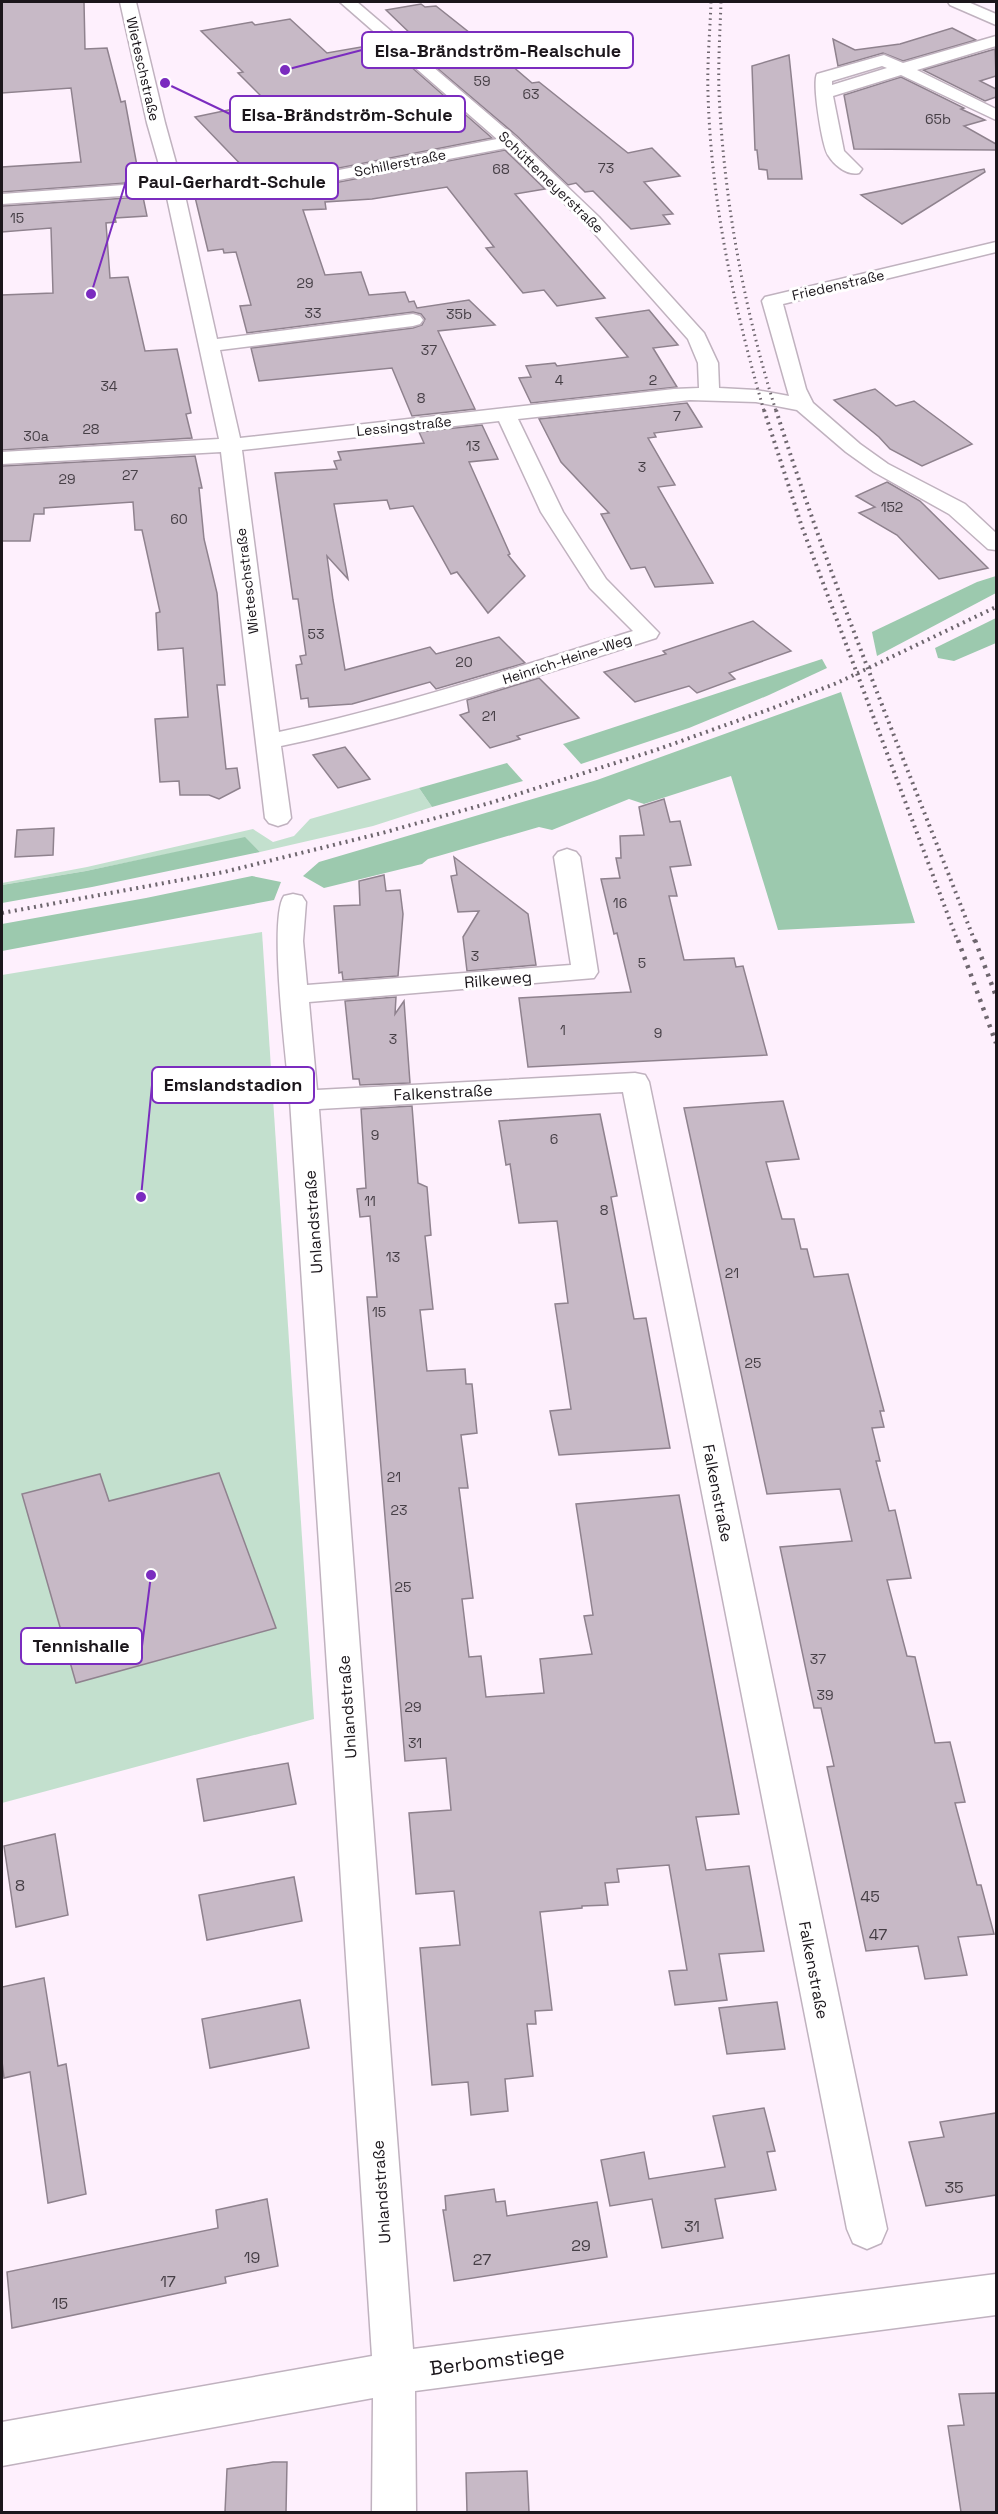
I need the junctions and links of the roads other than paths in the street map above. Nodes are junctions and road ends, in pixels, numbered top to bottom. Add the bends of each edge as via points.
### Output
1 (128, 2) edge
2 (348, 2) edge
3 (956, 2) edge
4 (996, 20) edge
5 (996, 41) edge
6 (902, 69) junction
7 (996, 114) edge
8 (510, 142) junction
9 (853, 169) dead end
10 (174, 186) junction
11 (2, 198) edge
12 (996, 247) edge
13 (413, 320) dead end
14 (209, 346) junction
15 (709, 393) junction
16 (804, 405) junction
17 (506, 415) junction
18 (231, 445) junction
19 (2, 458) edge
20 (996, 544) edge
21 (267, 742) junction
22 (278, 818) dead end
23 (567, 857) dead end
24 (293, 902) dead end
25 (294, 995) junction
26 (304, 1100) junction
27 (867, 2229) dead end
28 (996, 2295) edge
29 (394, 2373) junction
30 (2, 2444) edge
31 (394, 2512) edge

1 - 10 street, Wieteschstraße
2 - 8 street, Schüttemeyerstraße
3 - 4 street
5 - 6 street
6 - 7 street
6 - 9 street via 824,93 836,153
8 - 10 street, Schillerstraße via 339,175
8 - 15 street, Schüttemeyerstraße via 593,221 697,337 708,363
10 - 11 street, Schillerstraße
10 - 14 street, Wieteschstraße
12 - 16 street, Friedenstraße via 772,301
13 - 14 street
14 - 18 street, Wieteschstraße
15 - 16 street, Lessingstraße
15 - 17 street, Lessingstraße
16 - 20 street, Friedenstraße via 853,448 881,468 957,509
17 - 18 street, Lessingstraße
17 - 21 street, Heinrich-Heine-Weg via 552,512 598,583 648,633 351,724
18 - 19 street, Lessingstraße
18 - 21 street, Wieteschstraße
21 - 22 street, Wieteschstraße
23 - 25 street, Rilkeweg via 585,972
24 - 25 street, Unlandstraße via 290,941
25 - 26 street, Unlandstraße
26 - 27 street, Falkenstraße via 635,1082
26 - 29 street, Unlandstraße
28 - 29 street, Berbomstiege
29 - 30 street, Berbomstiege
29 - 31 street, Unlandstraße

